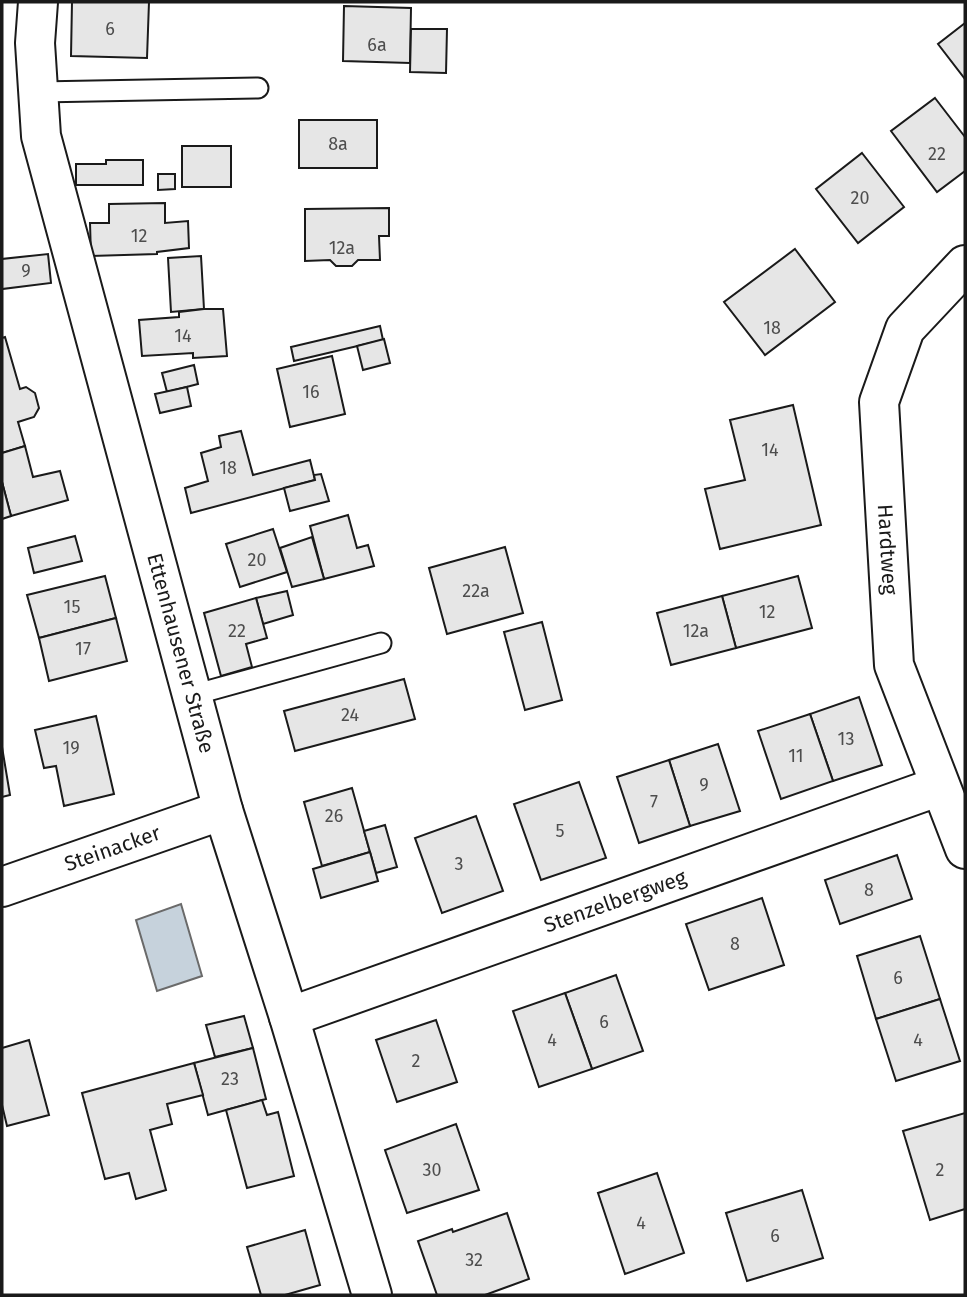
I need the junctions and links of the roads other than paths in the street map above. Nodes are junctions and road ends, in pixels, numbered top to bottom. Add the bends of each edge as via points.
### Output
1 (38, 2) edge
2 (258, 88) dead end
3 (38, 92) junction
4 (965, 265) edge
5 (381, 643) dead end
6 (193, 695) junction
7 (940, 786) junction
8 (223, 810) junction
9 (965, 849) edge
10 (2, 887) edge
11 (289, 1017) junction
12 (368, 1294) edge

1 - 3 street, Ettenhausener Straße
2 - 3 lane
3 - 6 street, Ettenhausener Straße via 41,136
4 - 7 street, Hardtweg via 905,329 879,402 894,665
5 - 6 lane
6 - 8 street, Ettenhausener Straße
7 - 9 street, Hardtweg
7 - 11 street, Stenzelbergweg
8 - 10 street, Steinacker
8 - 11 street, Ettenhausener Straße
11 - 12 street, Ettenhausener Straße

